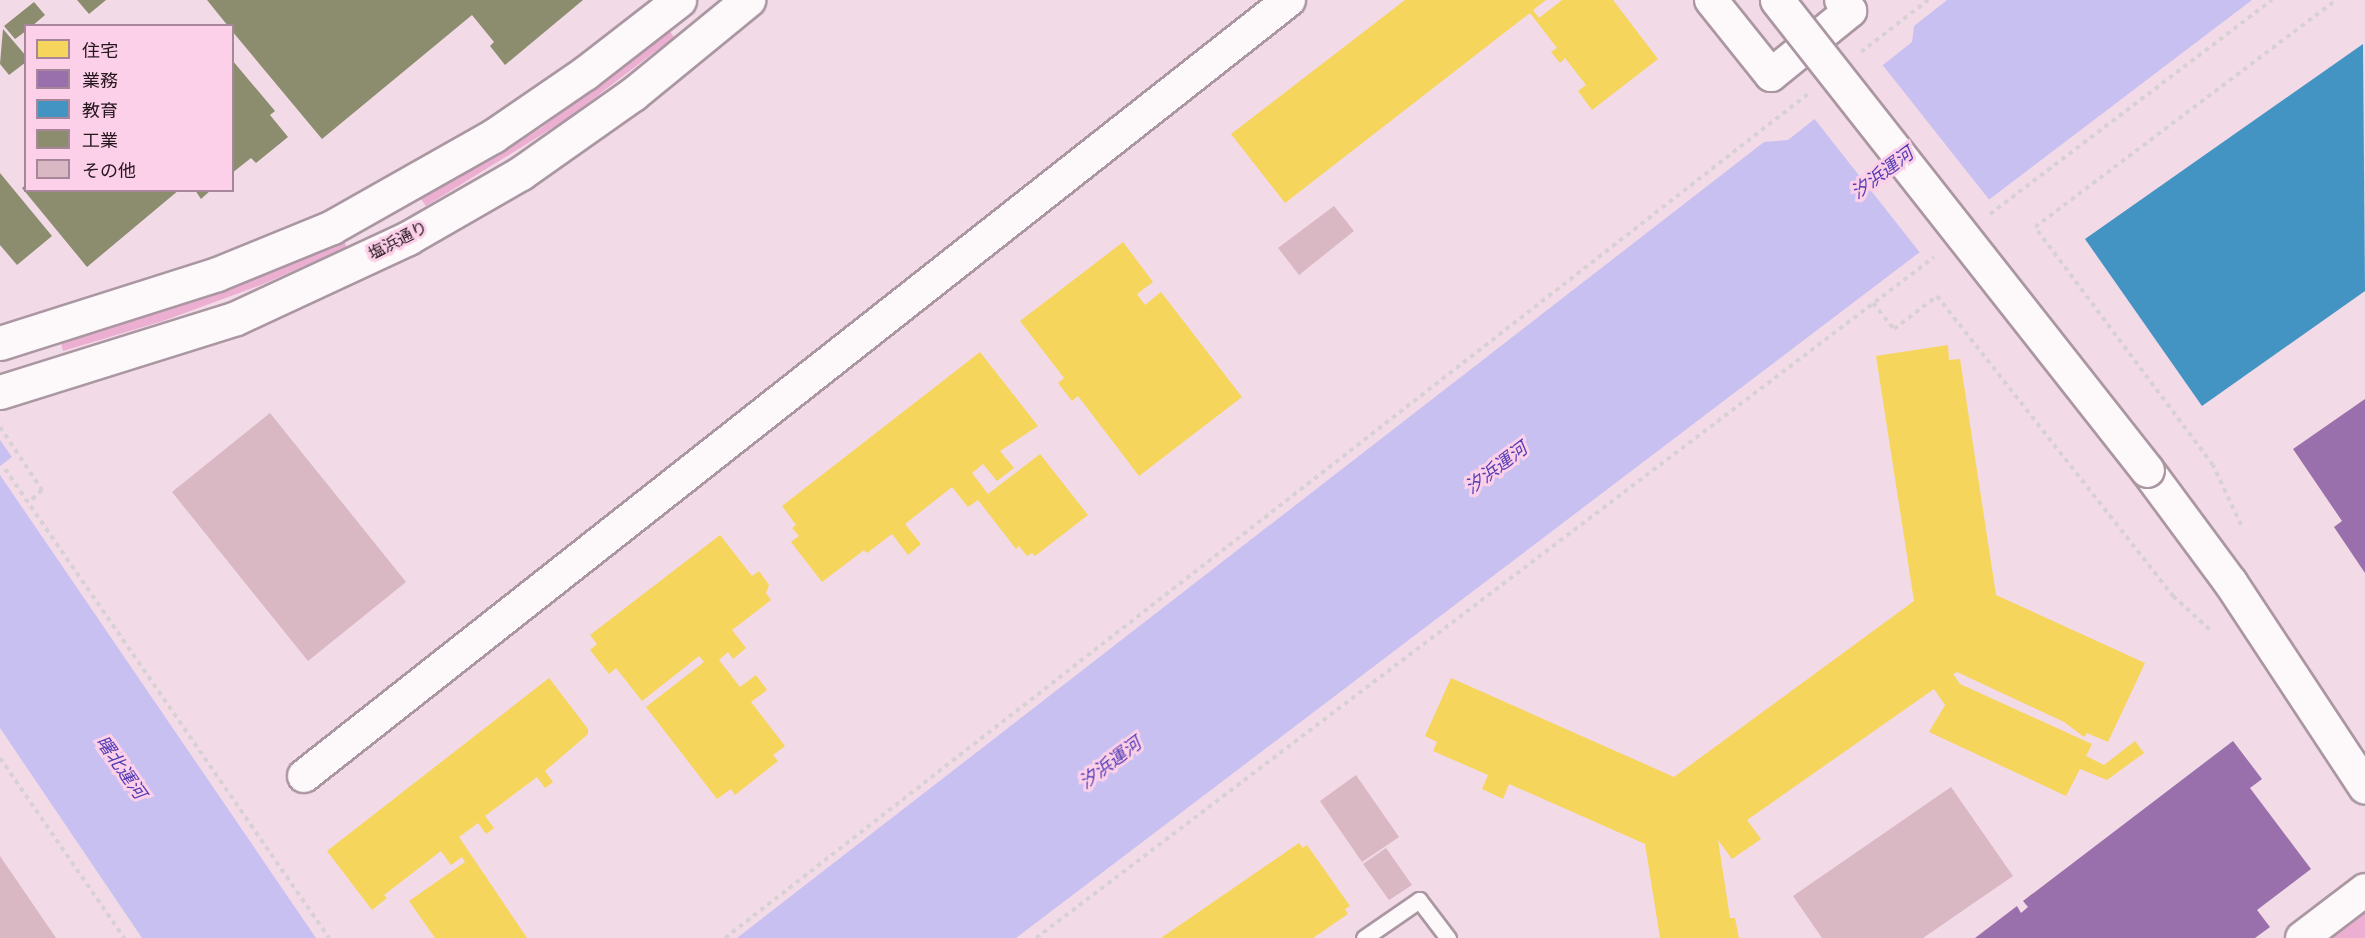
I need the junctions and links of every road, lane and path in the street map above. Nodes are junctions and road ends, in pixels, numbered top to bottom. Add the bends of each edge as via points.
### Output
1 (679, 0) edge
2 (748, 0) edge
3 (1289, 0) edge
4 (1712, 0) edge
5 (1777, 0) edge
6 (1841, 0) edge
7 (1928, 0) edge
8 (2272, 0) edge
9 (2336, 0) edge
10 (1853, 59) dead end
11 (1815, 88) dead end
12 (1987, 216) dead end
13 (1940, 252) dead end
14 (1873, 303) junction
15 (6, 341) edge
16 (0, 392) edge
17 (0, 427) edge
18 (5, 469) dead end
19 (2241, 525) dead end
20 (53, 538) junction
21 (2210, 630) dead end
22 (0, 758) edge
23 (304, 776) dead end
24 (2365, 787) edge
25 (2365, 890) edge
26 (124, 938) edge
27 (329, 938) edge
28 (725, 938) edge
29 (1036, 938) edge
30 (1364, 938) edge
31 (1448, 938) edge
32 (2302, 938) edge

1 - 15 street via 585,73 493,136 332,226 217,274
2 - 16 street, 塩浜通り via 633,94 531,166 408,238 236,318
3 - 23 street
4 - 6 street via 1771,75 1850,11
5 - 24 street, bridge via 2147,470 2230,582
7 - 10 path
8 - 12 path
9 - 19 path via 2035,227 2213,465
11 - 28 path
13 - 14 path
14 - 21 path via 1894,329 1937,296 2173,596
14 - 29 path
17 - 20 path via 42,490 27,501
18 - 20 path
20 - 27 path
22 - 26 path
25 - 32 street
30 - 31 lane via 1419,900

